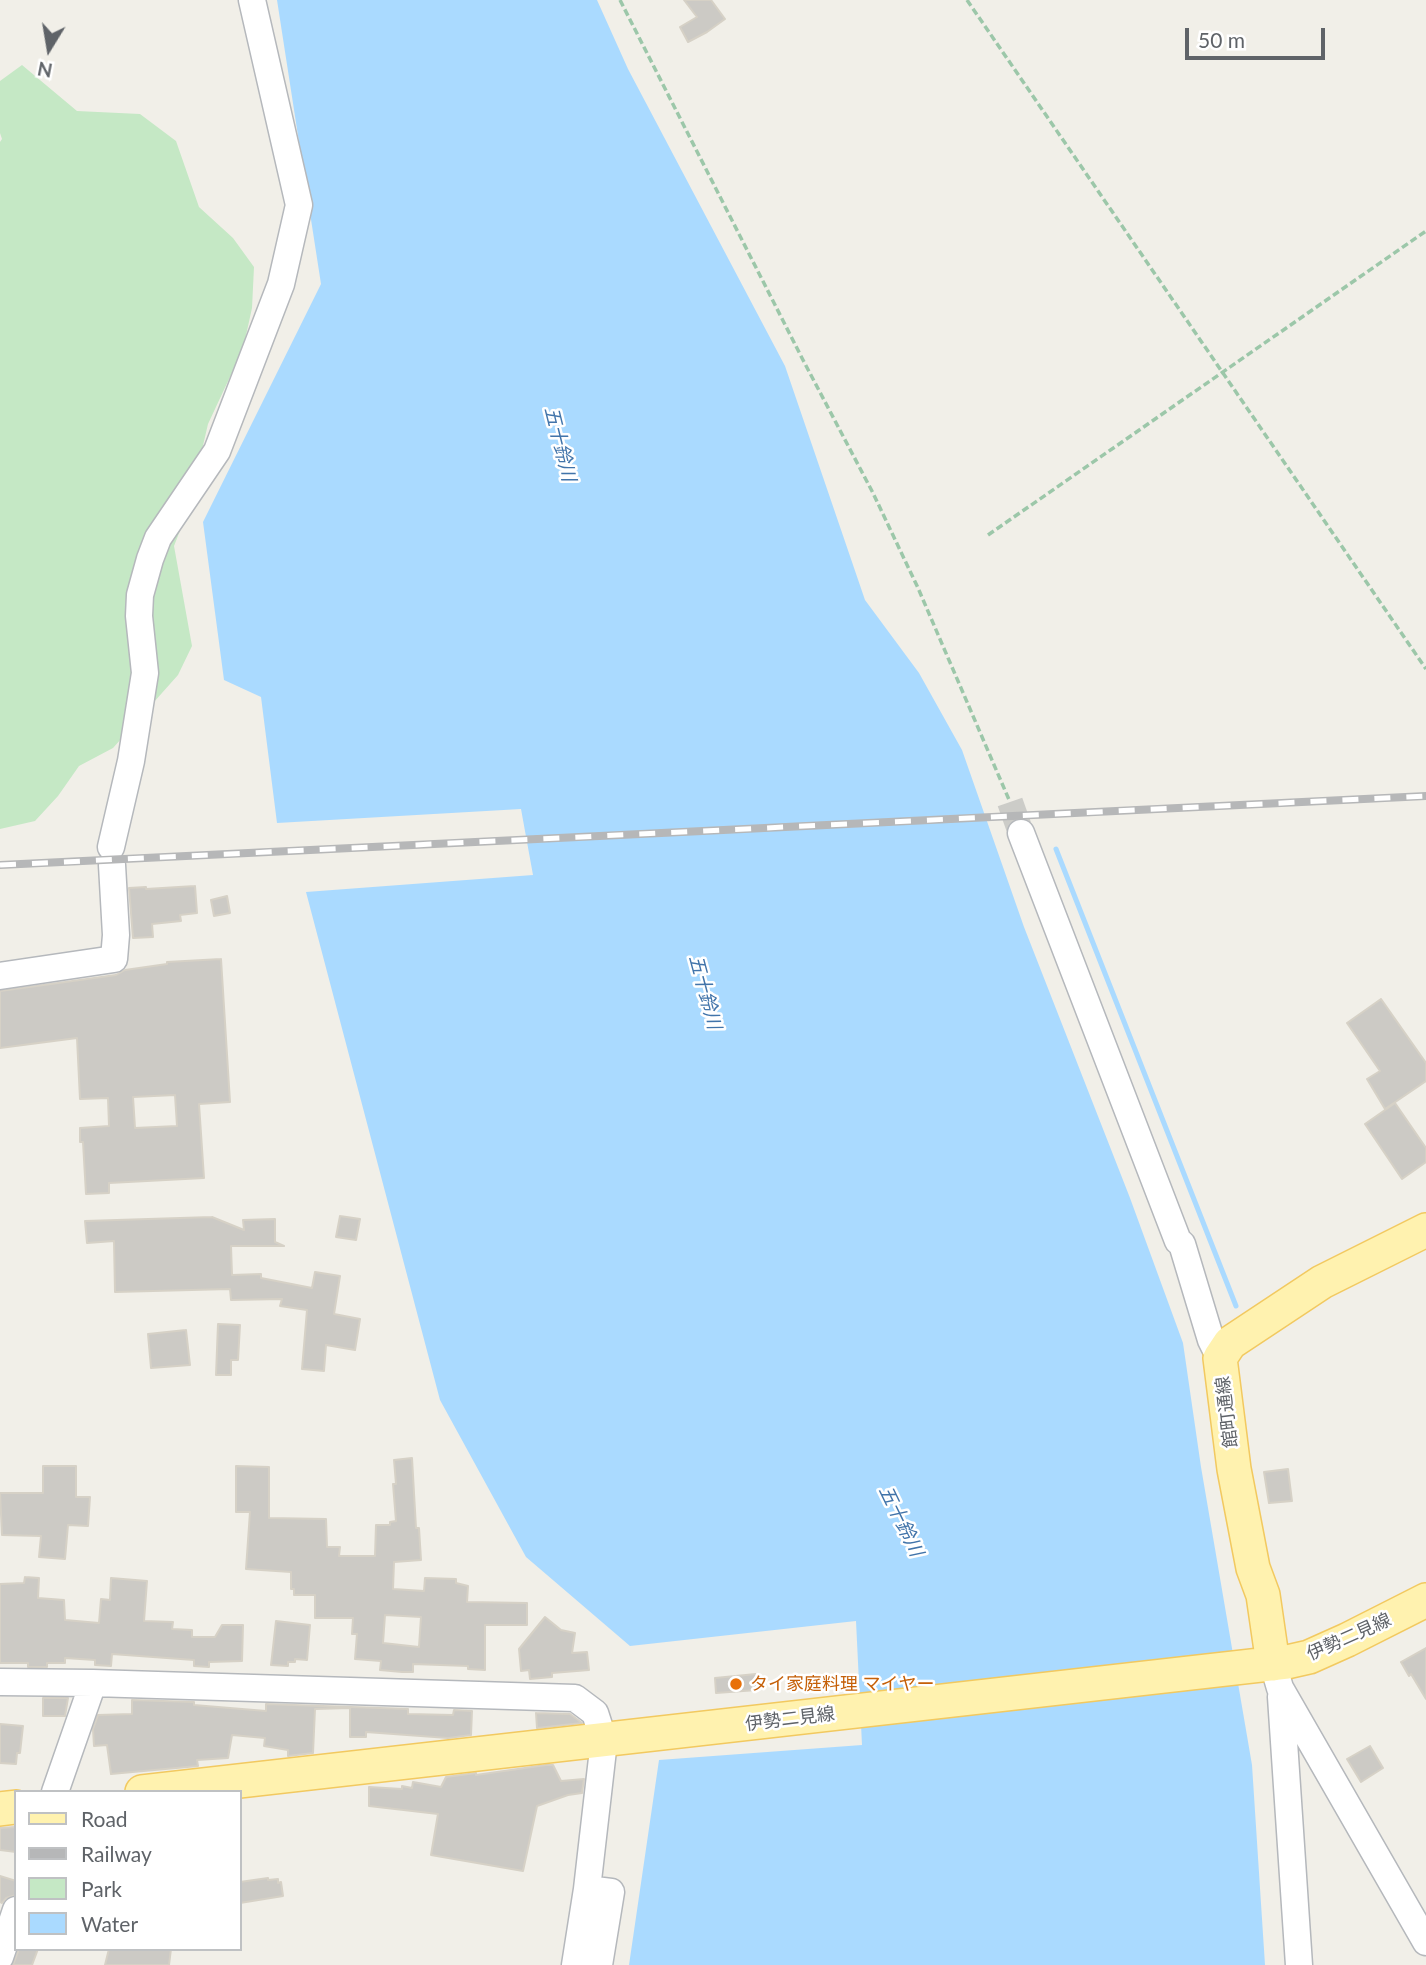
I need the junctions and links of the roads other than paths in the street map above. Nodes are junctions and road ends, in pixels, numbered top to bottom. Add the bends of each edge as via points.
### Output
1 (252, 0) edge
2 (1021, 833) tunnel mouth
3 (0, 976) edge
4 (1426, 1230) edge
5 (1220, 1358) junction
6 (1426, 1600) edge
7 (1267, 1673) junction
8 (0, 1682) edge
9 (93, 1683) junction
10 (604, 1741) junction
11 (56, 1790) edge
12 (160, 1790) edge
13 (599, 1890) junction
14 (14, 1916) edge
15 (1426, 1942) edge
16 (1, 1954) edge
17 (575, 1965) edge
18 (599, 1965) edge
19 (1299, 1965) edge

1 - 3 street via 299,205 281,284 217,452 158,538 140,595 145,673 112,856 114,959
2 - 5 street via 1182,1244
4 - 5 main road, 館町通線 via 1322,1282 1230,1343
5 - 7 main road, 館町通線 via 1234,1469 1253,1568 1264,1595
6 - 7 main road, 伊勢二見線
7 - 10 main road, 伊勢二見線
7 - 15 street
7 - 19 street
8 - 9 street
9 - 10 street via 575,1698 595,1713
9 - 11 street
10 - 12 main road, 伊勢二見線
10 - 13 street
13 - 17 street
13 - 18 street
14 - 16 street

